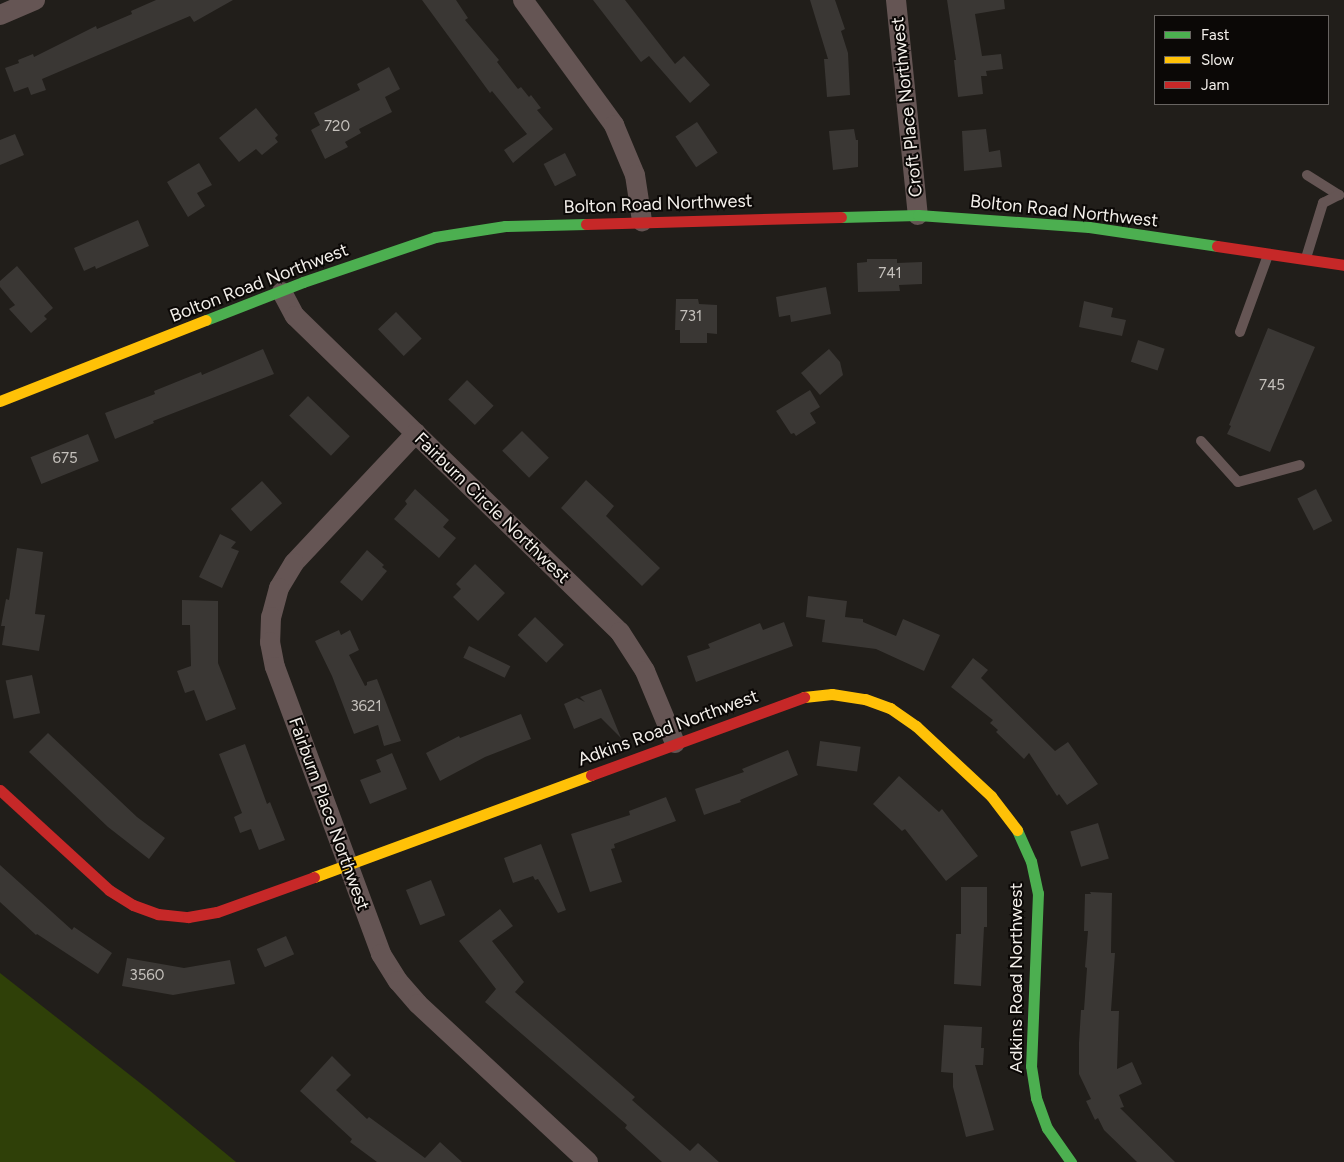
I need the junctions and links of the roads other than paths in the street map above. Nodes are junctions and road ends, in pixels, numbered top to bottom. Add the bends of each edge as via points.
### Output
1 (35, 0) edge
2 (523, 0) edge
3 (896, 0) edge
4 (0, 15) edge
5 (1306, 174) dead end
6 (918, 215) junction
7 (642, 221) junction
8 (1269, 252) junction
9 (1306, 258) junction
10 (1344, 265) edge
11 (282, 292) junction
12 (1240, 332) dead end
13 (0, 400) edge
14 (416, 433) junction
15 (1201, 441) dead end
16 (1300, 465) dead end
17 (675, 743) junction
18 (0, 790) edge
19 (347, 865) junction
20 (588, 1162) edge
21 (1071, 1162) edge

1 - 4 street
2 - 7 street via 614,125 635,175
3 - 6 street, Croft Place Northwest
5 - 9 lane via 1339,195 1323,203
6 - 7 street, Bolton Road Northwest
6 - 8 street, Bolton Road Northwest via 1089,228
7 - 11 street, Bolton Road Northwest via 506,226 435,237
8 - 9 street, Bolton Road Northwest
8 - 12 lane
9 - 10 street, Bolton Road Northwest
11 - 13 street, Bolton Road Northwest
11 - 14 street, Fairburn Circle Northwest via 295,316
14 - 17 street, Fairburn Circle Northwest via 620,632 645,671
14 - 19 street, Fairburn Place Northwest via 294,563 279,588 271,617 274,667
15 - 16 lane via 1238,482
17 - 19 street, Adkins Road Northwest
17 - 21 street, Adkins Road Northwest via 802,697 832,694 865,698 890,708 916,726 992,796 1018,831 1031,861 1038,893 1032,1066 1036,1098 1047,1128
18 - 19 street, Adkins Road Northwest via 109,890 132,905 158,914 188,917 217,912
19 - 20 street, Fairburn Place Northwest via 381,954 398,981 418,1004

